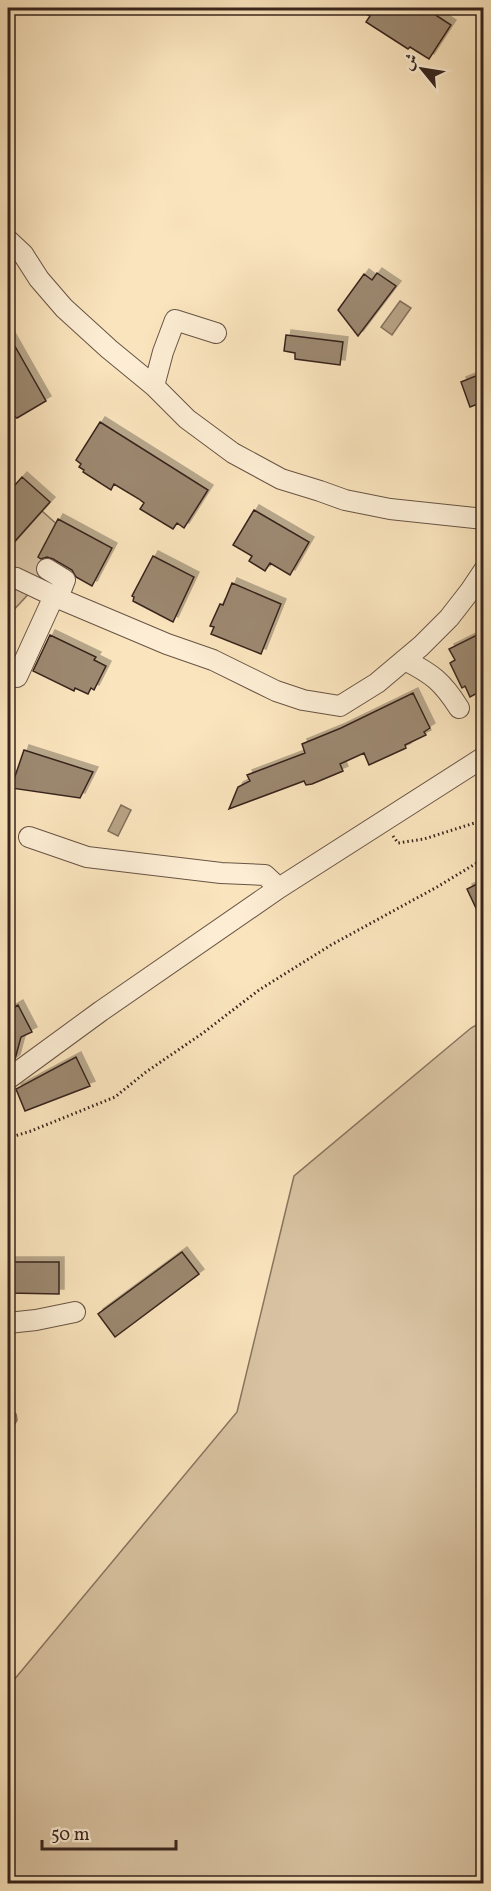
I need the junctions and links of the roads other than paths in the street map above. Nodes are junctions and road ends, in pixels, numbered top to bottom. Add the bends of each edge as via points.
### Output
1 (8, 240) edge
2 (216, 333) dead end
3 (154, 386) junction
4 (483, 519) edge
5 (47, 569) dead end
6 (483, 570) edge
7 (8, 577) edge
8 (56, 597) junction
9 (405, 660) junction
10 (17, 676) dead end
11 (459, 708) dead end
12 (483, 757) edge
13 (29, 837) dead end
14 (279, 888) junction
15 (8, 1079) edge
16 (75, 1312) dead end
17 (8, 1323) edge

1 - 3 street via 64,308
2 - 3 street via 175,320
3 - 4 street via 214,439 280,479 345,500 390,509
5 - 8 street via 64,580
6 - 9 street via 449,618
7 - 8 street
8 - 9 street via 213,660 276,691 320,703 340,706 377,684
8 - 10 street
9 - 11 street via 437,678
12 - 14 street
13 - 14 street via 87,857 265,875
14 - 15 street
16 - 17 street

